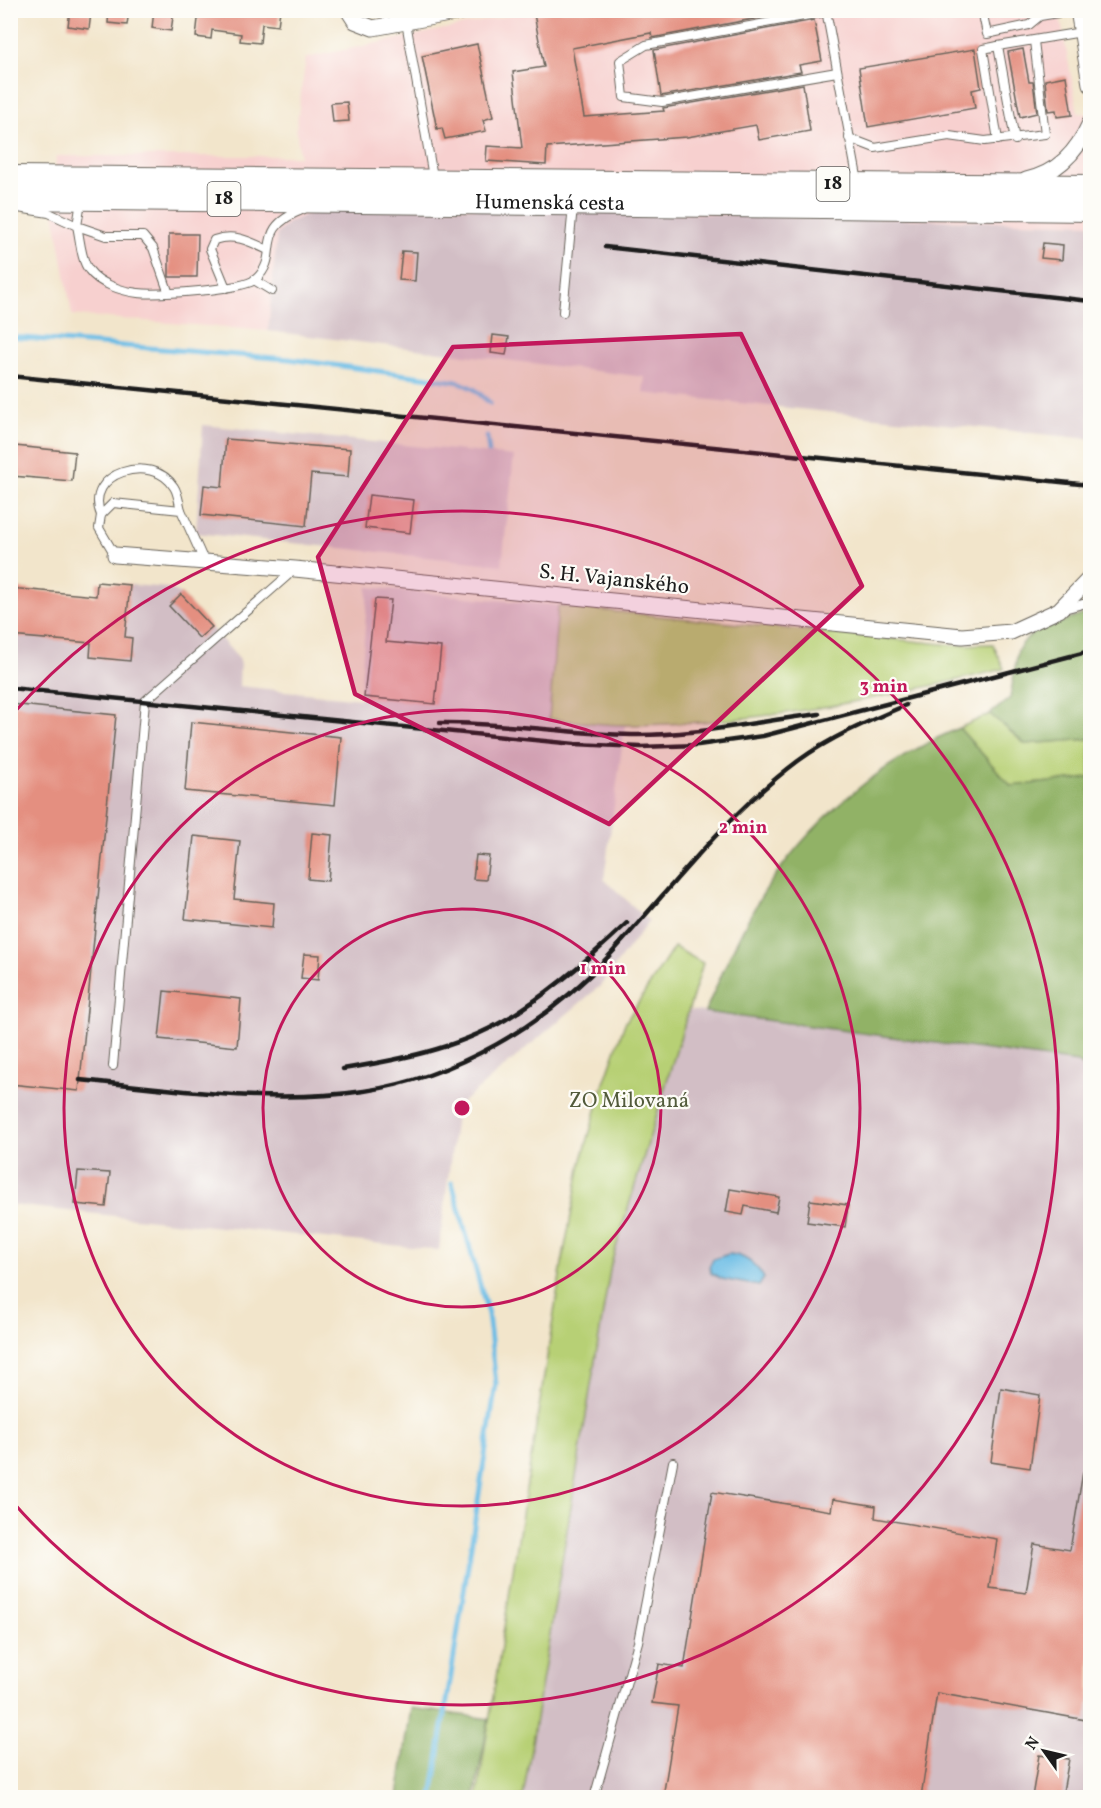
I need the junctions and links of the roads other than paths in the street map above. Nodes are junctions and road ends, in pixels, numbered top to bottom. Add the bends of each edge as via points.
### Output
1 (348, 10) edge
2 (471, 10) edge
3 (982, 10) edge
4 (826, 11) edge
5 (1082, 19) edge
6 (406, 22) junction
7 (1034, 41) junction
8 (998, 46) junction
9 (837, 72) junction
10 (1090, 84) edge
11 (1090, 123) edge
12 (849, 138) junction
13 (998, 140) junction
14 (1014, 140) junction
15 (10, 178) edge
16 (107, 180) junction
17 (858, 184) junction
18 (988, 186) junction
19 (1090, 187) edge
20 (435, 192) junction
21 (574, 193) junction
22 (10, 197) edge
23 (81, 198) junction
24 (325, 200) junction
25 (10, 207) edge
26 (1090, 209) edge
27 (77, 226) junction
28 (268, 250) junction
29 (254, 280) junction
30 (226, 288) junction
31 (168, 291) junction
32 (272, 291) dead end
33 (563, 312) dead end
34 (181, 510) junction
35 (101, 514) junction
36 (115, 555) joint
37 (204, 561) junction
38 (295, 569) junction
39 (1090, 578) edge
40 (1090, 602) edge
41 (1059, 610) junction
42 (113, 1066) dead end
43 (673, 1462) dead end
44 (594, 1797) edge

1 - 6 street via 355,21 373,28
2 - 6 street
3 - 5 lane via 987,34 1029,25 1040,16
4 - 9 lane
4 - 9 lane via 646,45 620,61 624,97 662,102
5 - 7 lane
5 - 10 street
6 - 20 lane
7 - 8 lane
7 - 14 lane via 1045,134
8 - 13 lane via 983,49
8 - 14 lane
9 - 12 lane
11 - 18 street via 1068,159 1046,174
12 - 13 lane via 875,148 949,136
12 - 17 lane
13 - 14 lane
15 - 16 main road, Humenská cesta / 18
16 - 20 main road, Humenská cesta / 18
16 - 23 lane
17 - 18 main road, Humenská cesta / 18
17 - 21 main road, Humenská cesta / 18
18 - 19 main road, Humenská cesta / 18
20 - 21 main road, Humenská cesta / 18
20 - 24 main road, Humenská cesta / 18
21 - 26 main road, Humenská cesta / 18
21 - 33 lane
22 - 23 main road, Humenská cesta / 18
23 - 24 main road, Humenská cesta / 18
23 - 27 lane
24 - 28 lane via 285,216 273,228
25 - 27 lane via 49,213
27 - 31 lane via 106,236 143,236 153,248
27 - 31 lane via 88,270 109,286 139,293
28 - 29 lane via 264,267
28 - 30 lane via 241,238 226,236 214,240 210,249
29 - 30 lane
29 - 32 lane
30 - 31 lane
34 - 35 lane via 113,503
34 - 35 lane via 174,487 159,472 146,468 126,469 111,477 100,490 96,503
34 - 37 lane
35 - 36 lane via 99,528
36 - 37 street, S. H. Vajanského
37 - 38 street, S. H. Vajanského
38 - 41 street, S. H. Vajanského via 962,636 1011,632
38 - 42 lane via 145,701
39 - 41 street, S. H. Vajanského
40 - 41 lane
43 - 44 lane via 638,1642

